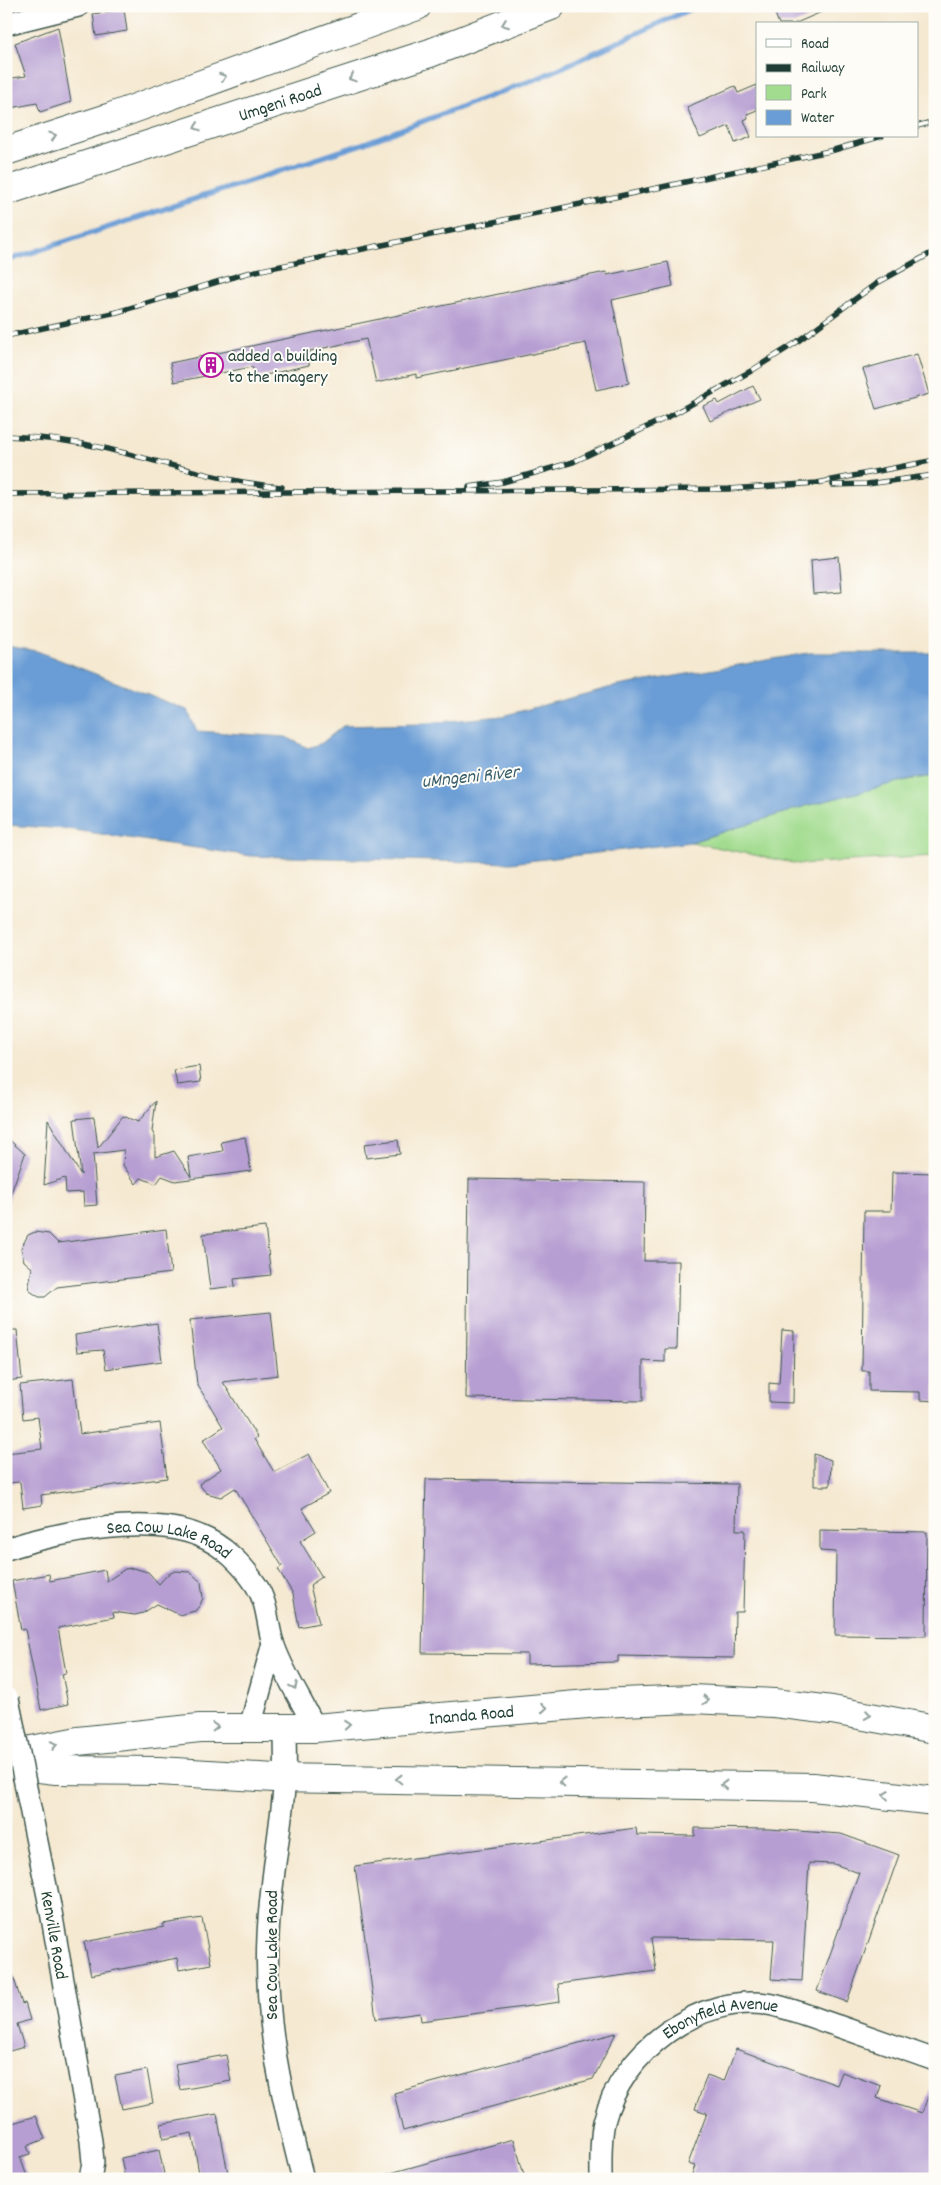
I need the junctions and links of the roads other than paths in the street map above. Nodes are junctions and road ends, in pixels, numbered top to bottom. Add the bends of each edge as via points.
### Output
1 (78, 6) edge
2 (417, 6) edge
3 (551, 6) edge
4 (6, 24) edge
5 (6, 151) edge
6 (6, 191) edge
7 (6, 1549) edge
8 (273, 1644) junction
9 (7, 1696) edge
10 (250, 1727) junction
11 (315, 1728) junction
12 (285, 1729) junction
13 (935, 1729) edge
14 (6, 1755) edge
15 (6, 1764) edge
16 (285, 1778) junction
17 (935, 1801) edge
18 (935, 2060) edge
19 (90, 2179) edge
20 (303, 2179) edge
21 (602, 2179) edge

1 - 4 street
5 -> 2 main road via 111,117
3 -> 6 main road, Umgeni Road via 430,53
7 - 8 street, Sea Cow Lake Road via 121,1526 174,1530 199,1536 218,1545 257,1586 268,1615
8 - 10 street, Sea Cow Lake Road
8 -> 11 street, Sea Cow Lake Road
9 - 19 street, Kenville Road, bridge via 50,1906 91,2141 93,2162
10 - 12 main road, Inanda Road
14 -> 10 main road, Inanda Road via 78,1741 200,1728
11 - 12 main road, Inanda Road
11 -> 13 main road, Inanda Road via 599,1703 692,1699 822,1708
12 - 16 street, Sea Cow Lake Road
15 - 16 main road via 56,1770 159,1771
17 -> 16 main road via 813,1787
16 - 20 street, Sea Cow Lake Road via 270,1887 268,1985 275,2056
18 - 21 street, Ebonyfield Avenue via 772,2005 743,2003 708,2011 676,2026 650,2045 614,2095 604,2122

